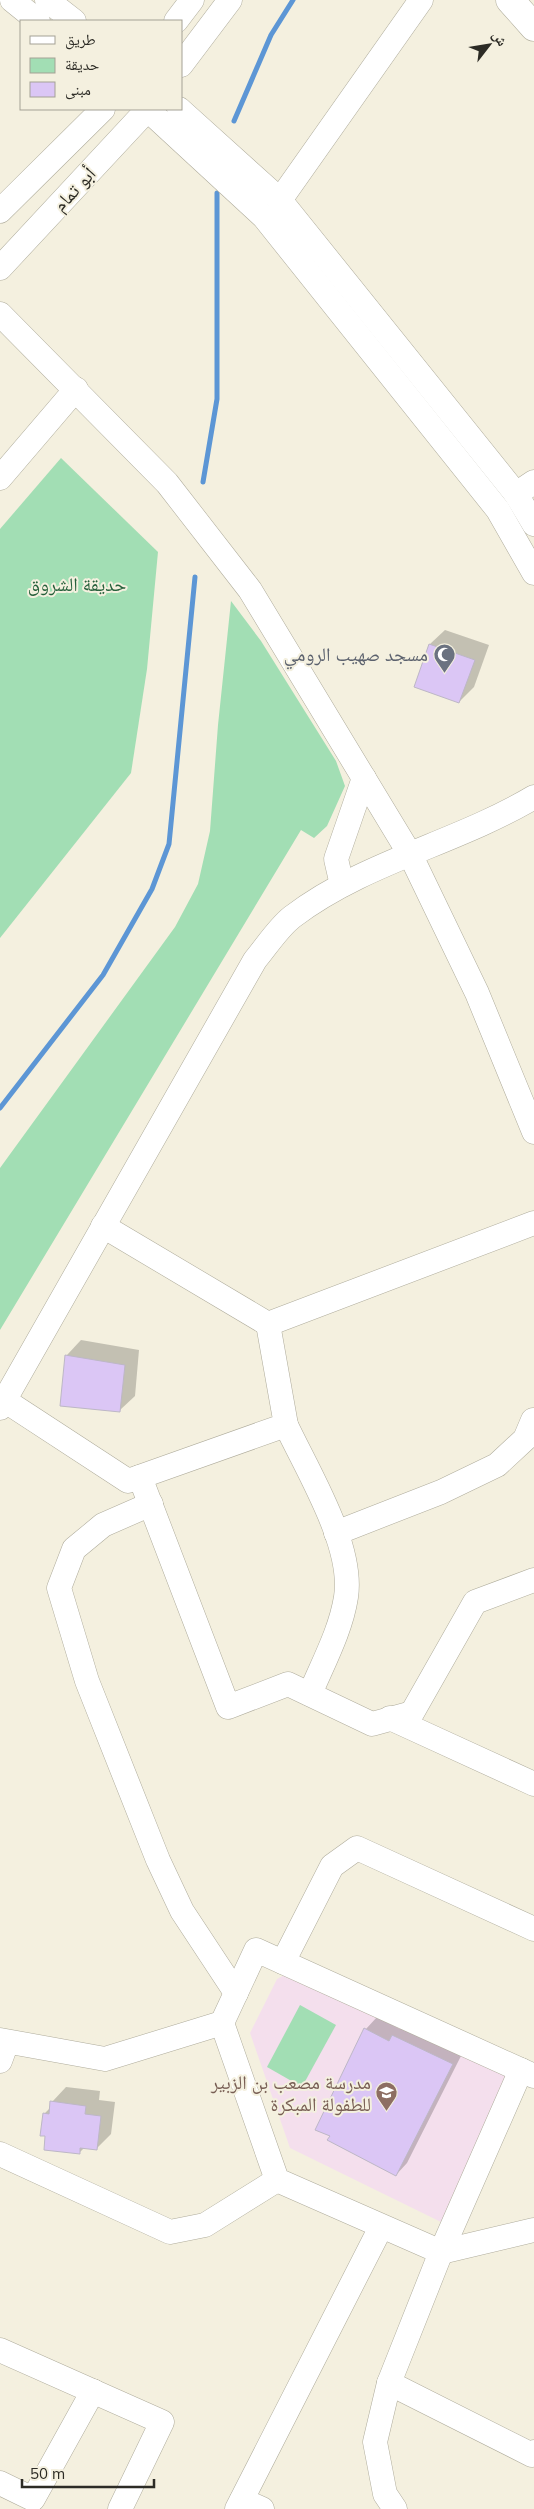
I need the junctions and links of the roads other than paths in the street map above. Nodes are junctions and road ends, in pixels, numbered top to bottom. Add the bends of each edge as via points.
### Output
1 (12, 0) edge
2 (47, 0) edge
3 (192, 0) edge
4 (230, 0) edge
5 (421, 0) edge
6 (510, 0) edge
7 (37, 20) edge
8 (73, 20) edge
9 (177, 20) edge
10 (534, 27) edge
11 (182, 64) edge
12 (102, 110) edge
13 (146, 110) edge
14 (148, 110) edge
15 (180, 110) edge
16 (280, 200) junction
17 (0, 211) edge
18 (0, 268) edge
19 (0, 314) edge
20 (76, 389) junction
21 (0, 478) edge
22 (525, 488) edge
23 (534, 524) edge
24 (534, 573) edge
25 (364, 778) junction
26 (534, 797) edge
27 (411, 856) junction
28 (342, 885) junction
29 (534, 1132) edge
30 (534, 1223) edge
31 (103, 1226) junction
32 (268, 1324) junction
33 (2, 1404) edge
34 (533, 1420) dead end
35 (286, 1425) junction
36 (140, 1477) junction
37 (151, 1504) junction
38 (336, 1532) junction
39 (534, 1580) edge
40 (310, 1694) junction
41 (390, 1718) junction
42 (534, 1784) edge
43 (534, 1929) edge
44 (283, 1962) junction
45 (236, 1993) junction
46 (222, 2023) junction
47 (2, 2048) edge
48 (528, 2073) edge
49 (0, 2154) edge
50 (277, 2180) junction
51 (381, 2227) junction
52 (534, 2230) edge
53 (441, 2252) junction
54 (0, 2350) edge
55 (388, 2383) junction
56 (93, 2391) junction
57 (534, 2452) edge
58 (0, 2483) edge
59 (247, 2506) edge
60 (120, 2509) edge
61 (395, 2509) edge

1 - 7 street
2 - 8 street
3 - 9 street
4 - 11 street
5 - 16 street
6 - 10 highway
12 - 17 street, أبو تمام
13 - 18 street, أبو تمام
14 - 24 street via 264,217 498,510
15 - 16 street
16 - 22 street
19 - 20 street
20 - 21 street
20 - 25 street via 166,483 250,590
22 - 23 street
25 - 27 street
25 - 28 street via 336,860
26 - 27 street
27 - 28 street
27 - 29 street via 477,993
28 - 31 street via 290,918 255,960
30 - 32 street
31 - 32 street
31 - 33 street
32 - 35 street
33 - 36 street via 128,1481
34 - 38 street via 525,1439 497,1465 441,1492
35 - 36 street
35 - 38 street
36 - 37 street
37 - 40 street via 228,1707 288,1684
37 - 45 street via 103,1526 74,1549 59,1588 87,1681 158,1860 182,1911
38 - 40 street via 348,1574 346,1598
39 - 41 street via 475,1602 412,1713
40 - 41 street via 372,1724
41 - 42 street
43 - 44 street via 357,1848 332,1866
44 - 45 street via 256,1950
44 - 48 street
45 - 46 street
46 - 47 street via 105,2059
46 - 50 street
48 - 53 street
49 - 50 street via 170,2232 205,2225
50 - 51 street
51 - 53 street
51 - 59 street
52 - 53 street
53 - 55 street
54 - 56 street
55 - 57 street via 532,2455
55 - 61 street via 375,2442 385,2494
56 - 58 street via 33,2499
56 - 60 street via 162,2422

